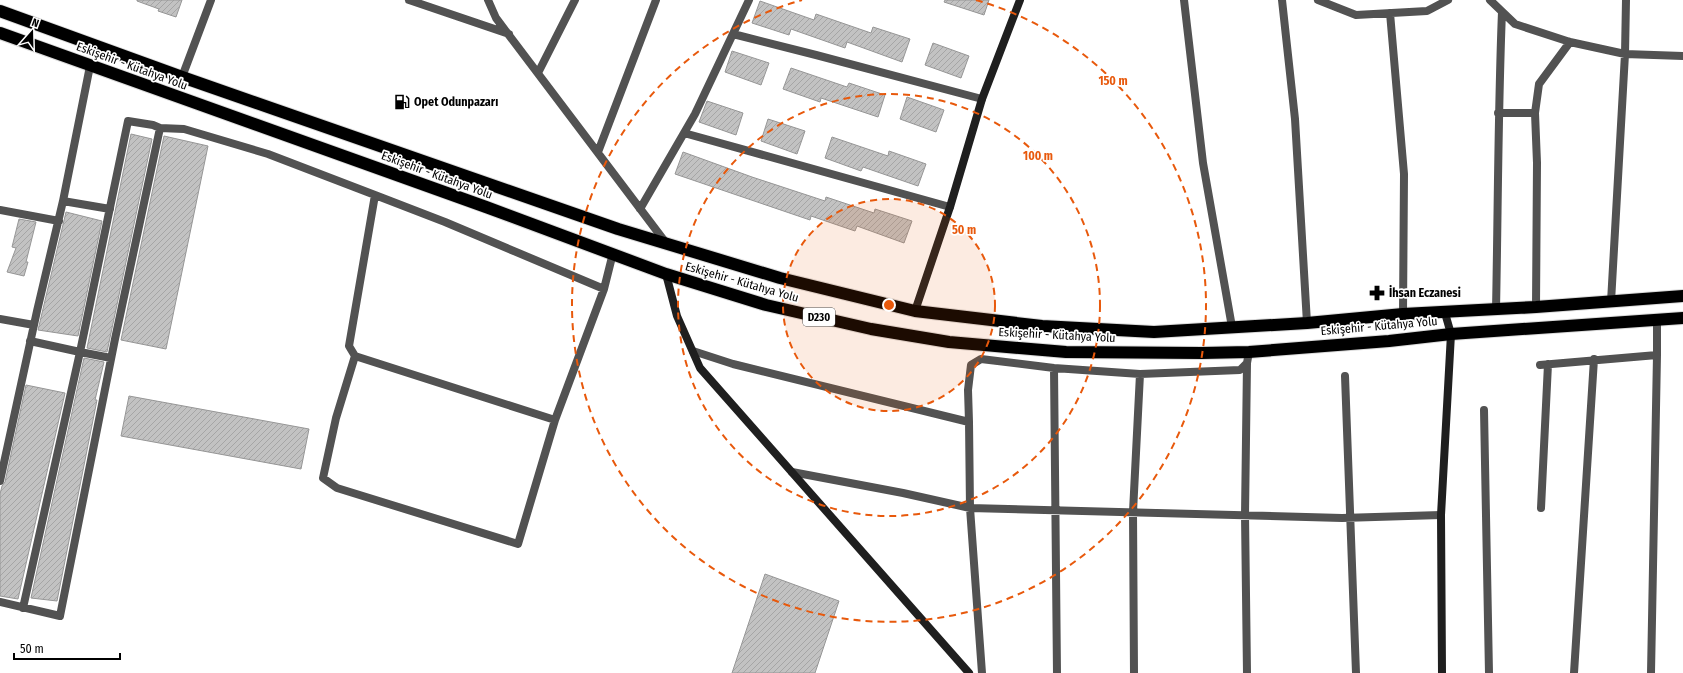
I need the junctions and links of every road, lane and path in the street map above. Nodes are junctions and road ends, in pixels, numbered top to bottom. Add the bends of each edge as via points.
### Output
1 (211, 0) edge
2 (409, 0) edge
3 (488, 0) edge
4 (575, 0) edge
5 (656, 0) edge
6 (749, 0) edge
7 (1020, 0) edge
8 (1184, 0) edge
9 (1282, 0) edge
10 (1318, 0) edge
11 (1448, 0) edge
12 (1490, 0) edge
13 (1626, 0) edge
14 (0, 11) edge
15 (1502, 12) junction
16 (1390, 13) junction
17 (0, 33) edge
18 (509, 34) junction
19 (733, 34) junction
20 (1570, 42) junction
21 (1625, 54) junction
22 (1683, 56) edge
23 (90, 66) junction
24 (538, 73) junction
25 (182, 77) junction
26 (982, 99) junction
27 (1498, 113) junction
28 (1535, 113) junction
29 (160, 128) junction
30 (684, 132) junction
31 (598, 152) junction
32 (375, 195) junction
33 (63, 201) junction
34 (950, 207) junction
35 (110, 209) junction
36 (640, 209) junction
37 (0, 210) edge
38 (59, 221) junction
39 (666, 243) junction
40 (613, 253) junction
41 (666, 274) junction
42 (604, 290) junction
43 (1683, 296) edge
44 (1611, 302) junction
45 (1536, 307) junction
46 (1496, 310) junction
47 (915, 311) junction
48 (1444, 313) junction
49 (1403, 314) junction
50 (1683, 318) edge
51 (0, 319) edge
52 (1657, 321) junction
53 (1307, 323) junction
54 (34, 325) junction
55 (1232, 327) junction
56 (1451, 334) junction
57 (30, 341) junction
58 (692, 351) junction
59 (80, 352) junction
60 (1657, 355) junction
61 (355, 356) junction
62 (1248, 357) junction
63 (111, 358) junction
64 (1594, 359) junction
65 (1054, 368) junction
66 (1140, 374) junction
67 (1345, 376) dead end
68 (1484, 410) dead end
69 (555, 420) junction
70 (969, 422) junction
71 (792, 472) junction
72 (0, 481) edge
73 (970, 508) junction
74 (1541, 508) dead end
75 (1054, 510) junction
76 (1133, 512) junction
77 (1245, 515) junction
78 (1441, 516) junction
79 (1350, 518) junction
80 (0, 602) edge
81 (23, 608) junction
82 (969, 673) edge
83 (982, 673) edge
84 (1057, 673) edge
85 (1134, 673) edge
86 (1247, 673) edge
87 (1356, 673) edge
88 (1442, 673) edge
89 (1489, 673) edge
90 (1574, 673) edge
91 (1651, 673) edge

1 - 25 street
2 - 18 street
3 - 18 street via 496,18
4 - 24 street
5 - 31 street
6 - 19 street
7 - 26 street
8 - 55 street via 1202,163
9 - 53 street via 1295,119
10 - 16 street via 1356,15
11 - 16 street via 1427,11
12 - 15 street
13 - 21 street
14 - 25 highway, Eskişehir - Kütahya Yolu / D230
15 - 20 street via 1515,24
15 - 27 street
16 - 49 street via 1404,174
17 - 23 highway, Eskişehir - Kütahya Yolu / D230
18 - 24 street
19 - 26 street
19 - 30 street
20 - 21 street
20 - 28 street via 1539,84
21 - 22 street
21 - 44 street
23 - 33 street
23 - 40 highway, Eskişehir - Kütahya Yolu / D230
24 - 31 street
25 - 39 highway, Eskişehir - Kütahya Yolu / D230
26 - 34 street
27 - 28 street
27 - 46 street
28 - 45 street
29 - 32 street via 184,129 268,154
29 - 35 street via 128,121
29 - 63 street
30 - 34 street
30 - 36 street
31 - 36 street
32 - 42 street
32 - 61 street via 349,346
33 - 35 street
33 - 38 street
34 - 47 street
35 - 59 street
36 - 39 street
37 - 38 street
38 - 54 street
39 - 47 highway, Eskişehir - Kütahya Yolu / D230 via 780,278
40 - 41 highway, Eskişehir - Kütahya Yolu / D230
40 - 42 street
41 - 58 street via 677,316
41 - 62 highway, Eskişehir - Kütahya Yolu / D230 via 766,305 871,329 949,342 1066,352 1202,353
42 - 69 street
43 - 44 highway, Eskişehir - Kütahya Yolu / D230
44 - 45 highway, Eskişehir - Kütahya Yolu / D230
45 - 46 highway, Eskişehir - Kütahya Yolu / D230
46 - 48 highway, Eskişehir - Kütahya Yolu / D230
47 - 55 highway, Eskişehir - Kütahya Yolu / D230 via 1042,326 1154,332
48 - 49 highway, Eskişehir - Kütahya Yolu / D230
48 - 56 street
49 - 53 highway, Eskişehir - Kütahya Yolu / D230
50 - 52 highway, Eskişehir - Kütahya Yolu / D230
51 - 54 street
52 - 56 highway, Eskişehir - Kütahya Yolu / D230
52 - 60 street
53 - 55 highway, Eskişehir - Kütahya Yolu / D230
54 - 57 street
56 - 62 highway, Eskişehir - Kütahya Yolu / D230
56 - 78 street
57 - 59 street
57 - 72 street
58 - 70 street via 733,364
58 - 71 street via 700,368
59 - 63 street
59 - 81 street
60 - 64 street
60 - 91 street
61 - 69 street
61 - 69 street via 336,418 323,478 337,488 518,544
62 - 66 street via 1240,370
62 - 77 street
63 - 81 street via 60,616
64 - 74 street via 1544,364
64 - 90 street
65 - 66 street
65 - 70 street via 981,359 971,365 968,390
65 - 75 street
66 - 76 street
67 - 79 street
68 - 89 street
70 - 73 street
71 - 73 street
71 - 82 street
73 - 75 street
73 - 83 street
75 - 76 street
75 - 84 street
76 - 77 street
76 - 85 street
77 - 79 street
77 - 86 street
78 - 79 street
78 - 88 street
79 - 87 street
80 - 81 street

